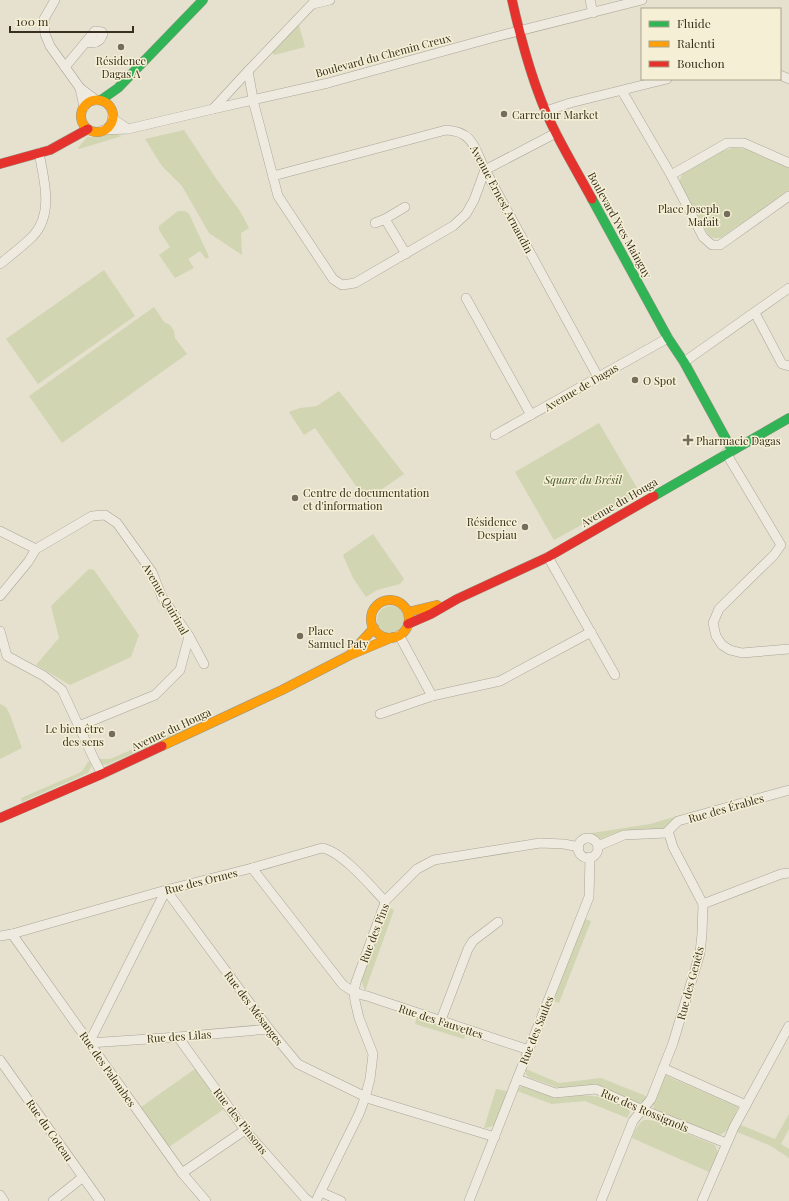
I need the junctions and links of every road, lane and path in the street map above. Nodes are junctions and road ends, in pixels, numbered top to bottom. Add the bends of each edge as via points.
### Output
1 (55, 0) edge
2 (203, 0) edge
3 (330, 0) edge
4 (512, 0) edge
5 (590, 0) edge
6 (642, 0) edge
7 (314, 2) edge
8 (593, 13) junction
9 (519, 32) junction
10 (86, 42) dead end
11 (65, 67) junction
12 (248, 71) junction
13 (663, 80) edge
14 (80, 88) junction
15 (622, 91) junction
16 (253, 100) junction
17 (102, 102) junction
18 (84, 107) junction
19 (213, 108) junction
20 (546, 111) junction
21 (112, 118) junction
22 (82, 121) junction
23 (88, 129) junction
24 (103, 130) junction
25 (128, 130) junction
26 (556, 133) junction
27 (68, 139) junction
28 (40, 152) junction
29 (789, 162) edge
30 (0, 164) edge
31 (484, 170) junction
32 (671, 175) junction
33 (273, 176) junction
34 (789, 196) edge
35 (405, 207) dead end
36 (385, 219) junction
37 (375, 223) dead end
38 (406, 254) junction
39 (0, 264) edge
40 (789, 288) edge
41 (466, 298) dead end
42 (755, 314) junction
43 (668, 338) junction
44 (684, 362) junction
45 (789, 366) edge
46 (598, 377) junction
47 (531, 415) junction
48 (789, 418) edge
49 (495, 435) dead end
50 (729, 452) junction
51 (0, 531) edge
52 (785, 546) edge
53 (36, 549) junction
54 (548, 557) junction
55 (0, 596) edge
56 (457, 599) junction
57 (408, 612) junction
58 (408, 624) junction
59 (374, 628) junction
60 (0, 631) edge
61 (591, 632) junction
62 (189, 636) junction
63 (396, 636) junction
64 (789, 649) edge
65 (350, 655) junction
66 (4, 657) edge
67 (204, 664) dead end
68 (615, 675) dead end
69 (432, 696) junction
70 (380, 714) dead end
71 (79, 726) junction
72 (102, 774) junction
73 (789, 790) edge
74 (0, 818) edge
75 (666, 833) junction
76 (598, 846) junction
77 (579, 847) junction
78 (590, 857) junction
79 (252, 868) junction
80 (789, 873) edge
81 (166, 890) junction
82 (386, 900) junction
83 (703, 904) junction
84 (498, 922) dead end
85 (12, 934) junction
86 (0, 936) edge
87 (354, 992) junction
88 (441, 1020) junction
89 (789, 1026) edge
90 (269, 1029) junction
91 (178, 1037) junction
92 (89, 1043) junction
93 (529, 1050) junction
94 (0, 1060) edge
95 (663, 1068) junction
96 (517, 1079) junction
97 (365, 1098) junction
98 (746, 1105) junction
99 (643, 1110) junction
100 (245, 1130) junction
101 (495, 1137) junction
102 (726, 1143) junction
103 (182, 1173) junction
104 (83, 1177) junction
105 (321, 1192) junction
106 (0, 1195) edge
107 (4, 1201) edge
108 (53, 1201) edge
109 (100, 1201) edge
110 (206, 1201) edge
111 (309, 1201) edge
112 (316, 1201) edge
113 (341, 1201) edge
114 (469, 1201) edge
115 (602, 1201) edge
116 (702, 1201) edge

1 - 11 street via 44,19 45,34
2 - 17 main road
3 - 7 street
4 - 9 main road, Boulevard Yves Mainguy
5 - 8 street
6 - 8 street, Boulevard du Chemin Creux
7 - 12 street
8 - 9 street, Boulevard du Chemin Creux
9 - 16 street, Boulevard du Chemin Creux via 328,83
9 - 20 main road, Boulevard Yves Mainguy
10 - 11 street
11 - 14 street
12 - 16 street
12 - 19 street
13 - 15 street
14 - 17 street
14 - 18 street
15 - 20 street
15 - 32 street
16 - 19 street, Boulevard du Chemin Creux
16 - 33 street
17 - 18 main road via 87,103
17 - 21 main road via 112,114
18 - 22 main road
19 - 25 street, Boulevard du Chemin Creux
20 - 26 main road, Boulevard Yves Mainguy
21 - 24 main road via 108,127
21 - 25 street
22 - 23 main road
22 - 27 main road
23 - 24 main road
23 - 27 main road
24 - 25 street, Boulevard du Chemin Creux
26 - 31 street
26 - 43 main road, Boulevard Yves Mainguy
27 - 28 main road via 50,150
28 - 30 main road
28 - 39 street via 46,196 44,217 34,235
29 - 32 street via 744,143 727,143
31 - 33 street, Avenue Ernest Arnaudin via 466,135 446,130
31 - 38 street via 474,200 466,214 453,226
31 - 46 street, Avenue Ernest Arnaudin
32 - 34 street via 703,237 712,245 720,245
33 - 38 street via 278,196 333,279 342,285 355,283
35 - 36 street
36 - 37 street
36 - 38 street
40 - 42 street
41 - 47 street
42 - 44 street
42 - 45 street via 782,364
43 - 44 main road, Boulevard Yves Mainguy
43 - 46 street, Avenue de Dagas
44 - 50 main road, Boulevard Yves Mainguy
46 - 47 street, Avenue de Dagas
47 - 49 street, Avenue de Dagas
48 - 50 main road, Avenue du Houga
50 - 52 street
50 - 54 main road, Avenue du Houga
51 - 53 street
52 - 64 street via 719,610 713,623 716,636 722,645 730,650 742,653
53 - 55 street, Avenue Quirinal
53 - 62 street, Avenue Quirinal via 92,516 105,515 117,523 152,572 162,597
54 - 56 main road, Avenue du Houga
54 - 61 street
56 - 57 main road
56 - 58 main road
57 - 58 main road
57 - 59 main road via 395,600 384,601 374,609
58 - 63 main road via 406,629
59 - 63 main road via 383,636
59 - 65 main road, Avenue du Houga
60 - 66 street
61 - 68 street
61 - 69 street via 500,681
62 - 67 street
62 - 71 street, Avenue Quirinal via 180,670 155,695
63 - 65 main road, Avenue du Houga
63 - 69 street
65 - 72 main road, Avenue du Houga via 282,690
66 - 71 street via 44,676 62,690
69 - 70 street
71 - 72 street
72 - 74 main road, Avenue du Houga
73 - 75 street, Rue des Érables via 678,821
75 - 76 street via 624,835
75 - 83 street, Rue des Genêts via 669,834 673,847
76 - 77 street via 595,840 586,838 581,841
76 - 78 street via 597,852
77 - 78 street via 582,855
77 - 82 street, Rue des Pins via 540,843 434,860 416,869
78 - 93 street, Rue des Saules via 589,896
79 - 81 street, Rue des Ormes
79 - 82 street, Rue des Ormes via 322,848 329,849 341,856
79 - 87 street via 343,985
80 - 83 street
81 - 85 street, Rue des Ormes
81 - 90 street, Rue des Mésanges
81 - 92 street
82 - 87 street, Rue des Pins
83 - 95 street, Rue des Genêts via 700,954
84 - 88 street via 473,941
85 - 86 street, Rue des Ormes
85 - 92 street, Rue des Palombes
87 - 88 street, Rue des Fauvettes
87 - 97 street, Rue des Pins via 359,1018 373,1054
88 - 93 street, Rue des Fauvettes
89 - 98 street
90 - 91 street, Rue des Lilas
90 - 97 street, Rue des Mésanges via 298,1064
91 - 92 street, Rue des Lilas
91 - 100 street, Rue des Pinsons
92 - 103 street, Rue des Palombes
93 - 96 street, Rue des Saules
94 - 104 street, Rue du Coteau
95 - 98 street
95 - 99 street, Rue des Genêts via 651,1099
96 - 99 street, Rue des Rossignols via 555,1093 596,1090
96 - 101 street, Rue des Saules
97 - 101 street, Rue des Mésanges
97 - 105 street, Rue des Pins
98 - 102 street
99 - 102 street, Rue des Rossignols
99 - 115 street, Rue des Genêts via 633,1121
100 - 103 street
100 - 111 street, Rue des Pinsons
101 - 114 street, Rue des Saules
102 - 116 street
103 - 110 street, Rue des Palombes
104 - 108 street
104 - 109 street, Rue du Coteau
105 - 112 street, Rue des Pins
105 - 113 street
106 - 107 street

